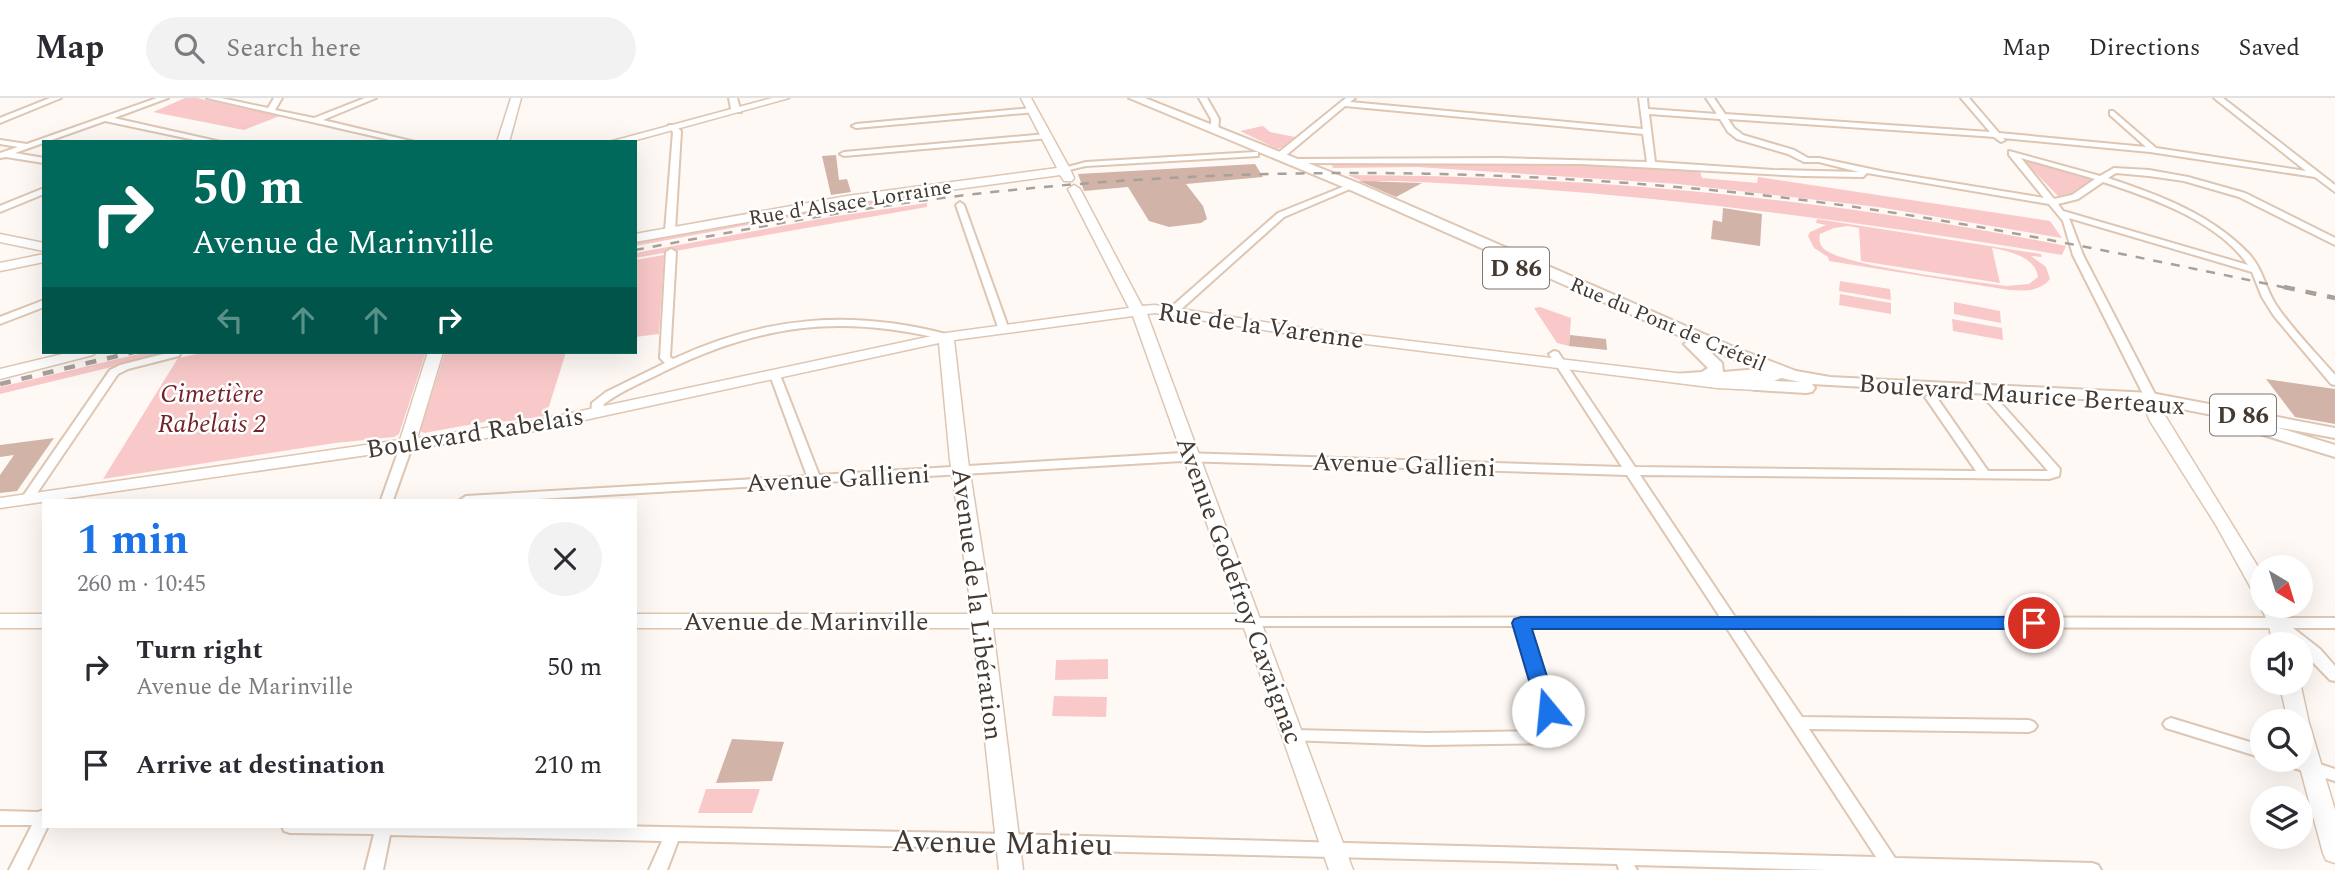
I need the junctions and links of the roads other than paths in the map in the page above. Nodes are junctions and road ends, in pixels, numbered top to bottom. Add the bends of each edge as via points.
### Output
1 (57, 98) edge
2 (164, 98) edge
3 (211, 98) edge
4 (278, 98) edge
5 (372, 98) edge
6 (516, 98) edge
7 (733, 98) edge
8 (784, 98) edge
9 (1026, 98) edge
10 (1116, 98) edge
11 (1135, 98) edge
12 (1203, 98) edge
13 (1643, 98) edge
14 (1710, 98) edge
15 (1965, 98) edge
16 (2218, 98) edge
17 (1348, 101) edge
18 (738, 110) junction
19 (1033, 110) junction
20 (270, 111) junction
21 (1645, 111) junction
22 (2112, 113) dead end
23 (1722, 117) junction
24 (105, 119) junction
25 (0, 121) edge
26 (313, 121) junction
27 (856, 126) dead end
28 (673, 127) junction
29 (1215, 128) junction
30 (1647, 132) junction
31 (1046, 136) junction
32 (1998, 137) junction
33 (44, 140) edge
34 (207, 140) edge
35 (402, 140) edge
36 (504, 140) edge
37 (623, 140) edge
38 (42, 141) edge
39 (0, 142) edge
40 (27, 146) junction
41 (2154, 149) junction
42 (1254, 151) junction
43 (2012, 153) junction
44 (844, 154) dead end
45 (3, 155) edge
46 (1288, 158) junction
47 (42, 160) edge
48 (1807, 160) junction
49 (1651, 164) junction
50 (1853, 171) junction
51 (2316, 175) junction
52 (1811, 176) junction
53 (2102, 178) junction
54 (1069, 179) junction
55 (1347, 188) junction
56 (2335, 190) edge
57 (42, 192) edge
58 (2053, 202) junction
59 (960, 205) dead end
60 (0, 209) edge
61 (2062, 213) junction
62 (670, 231) junction
63 (637, 237) edge
64 (0, 238) edge
65 (2335, 242) edge
66 (42, 247) edge
67 (671, 252) dead end
68 (42, 258) edge
69 (1515, 263) junction
70 (0, 267) edge
71 (2257, 271) junction
72 (1504, 281) dead end
73 (42, 304) edge
74 (1139, 310) junction
75 (1174, 310) junction
76 (0, 321) edge
77 (1003, 327) junction
78 (946, 337) junction
79 (1692, 344) junction
80 (81, 354) edge
81 (175, 354) dead end
82 (434, 354) edge
83 (1557, 359) junction
84 (673, 364) junction
85 (0, 374) edge
86 (775, 375) junction
87 (1762, 376) junction
88 (1680, 377) junction
89 (1705, 377) junction
90 (1788, 381) junction
91 (2335, 382) edge
92 (1931, 397) junction
93 (1994, 402) junction
94 (2152, 403) junction
95 (597, 413) junction
96 (2265, 430) junction
97 (2335, 433) edge
98 (2335, 442) edge
99 (407, 444) junction
100 (2335, 451) edge
101 (1193, 457) junction
102 (961, 470) junction
103 (1630, 471) junction
104 (1984, 474) junction
105 (814, 479) junction
106 (27, 499) junction
107 (387, 499) edge
108 (483, 499) edge
109 (0, 503) edge
110 (2250, 570) edge
111 (0, 621) edge
112 (42, 621) edge
113 (637, 621) edge
114 (982, 621) junction
115 (1252, 621) junction
116 (1729, 622) junction
117 (1521, 623) junction
118 (2335, 623) edge
119 (2277, 624) edge
120 (2335, 676) edge
121 (1797, 723) junction
122 (2171, 724) dead end
123 (2029, 726) dead end
124 (1293, 736) junction
125 (1557, 737) joint
126 (2250, 748) edge
127 (2313, 767) edge
128 (2312, 772) edge
129 (2335, 775) edge
130 (0, 818) edge
131 (42, 818) edge
132 (42, 820) edge
133 (384, 828) edge
134 (425, 828) edge
135 (673, 834) junction
136 (1008, 841) junction
137 (2335, 853) edge
138 (1337, 860) edge
139 (1625, 863) edge
140 (1893, 867) edge
141 (19, 870) edge
142 (374, 870) edge
143 (658, 870) edge
144 (1011, 870) edge
145 (2092, 870) edge

1 - 25 street
2 - 24 street
3 - 20 street
4 - 20 street
5 - 26 street
6 - 36 main road
7 - 18 street
8 - 18 main road
9 - 19 main road, Avenue Godefroy Cavaignac
10 - 42 main road, Rue du Pont de Créteil / D 86
11 - 29 main road, Rue du Pont de Créteil / D 86
12 - 29 street
13 - 21 street
14 - 23 street
15 - 32 street
16 - 51 street
17 - 30 street
17 - 46 street
18 - 28 main road
19 - 27 street
19 - 31 main road, Avenue Godefroy Cavaignac
20 - 26 street
21 - 23 street
21 - 30 street
22 - 41 street
23 - 32 street
23 - 48 street via 1740,137
24 - 33 street
24 - 34 street
26 - 35 street
28 - 37 main road
28 - 62 street via 677,131
29 - 42 main road, Rue du Pont de Créteil / D 86
30 - 49 street
31 - 44 street
31 - 54 main road, Avenue Godefroy Cavaignac
32 - 41 street
32 - 43 street
38 - 40 street
39 - 40 street
40 - 45 street
41 - 51 street
42 - 46 main road
42 - 46 main road, Rue du Pont de Créteil / D 86
42 - 54 street via 1090,164
42 - 55 main road, Rue du Pont de Créteil / D 86
43 - 53 street
43 - 58 street
45 - 47 street
46 - 49 street
46 - 55 main road, Rue du Pont de Créteil / D 86
48 - 50 street
48 - 52 street
49 - 52 street
50 - 52 street
50 - 58 street
51 - 56 street
53 - 58 street via 2069,200
53 - 65 street via 2113,170 2185,179 2242,195
53 - 71 street via 2183,211 2237,247
54 - 62 main road, Rue d'Alsace Lorraine via 1052,174 858,199
54 - 74 main road, Avenue Godefroy Cavaignac via 1130,301
55 - 69 main road, Rue du Pont de Créteil / D 86
55 - 75 street via 1281,215
57 - 60 street
58 - 61 street
59 - 77 street
61 - 71 street
61 - 94 street via 2078,255
62 - 63 main road, Rue d'Alsace Lorraine
64 - 66 main road
67 - 84 street via 665,358
68 - 70 main road
69 - 72 street via 1502,277
69 - 79 main road, Rue du Pont de Créteil / D 86
69 - 87 main road, Rue du Pont de Créteil / D 86
71 - 91 street via 2272,306
73 - 76 street
74 - 75 main road, Rue de la Varenne
74 - 77 main road, Rue de la Varenne
74 - 101 main road, Avenue Godefroy Cavaignac
75 - 83 main road, Rue de la Varenne via 1303,332
77 - 78 main road, Rue de la Varenne
78 - 84 street, Rue de la Varenne via 863,322 788,325 728,340
78 - 86 main road, Boulevard Rabelais
78 - 102 main road, Avenue de la Libération
79 - 87 main road, Rue du Pont de Créteil / D 86
79 - 89 main road via 1716,367
80 - 85 main road
81 - 106 street via 112,375
82 - 99 main road
83 - 88 main road, Rue de la Varenne
83 - 103 street
84 - 95 street, Rue de la Varenne via 602,400
86 - 95 main road, Boulevard Rabelais
86 - 105 street
87 - 88 main road, Rue de la Varenne via 1717,383
87 - 89 main road
87 - 90 main road, Rue de la Varenne
88 - 89 main road
90 - 92 main road, Boulevard Maurice Berteaux / D 86
90 - 94 main road, Boulevard Maurice Berteaux / D 86
92 - 93 main road, Boulevard Maurice Berteaux / D 86
92 - 104 street
93 - 94 main road, Boulevard Maurice Berteaux / D 86
93 - 104 street, Avenue Gallieni via 2054,472
94 - 96 main road, Boulevard Maurice Berteaux / D 86
94 - 97 main road, Boulevard Maurice Berteaux / D 86
94 - 110 main road
95 - 99 main road, Boulevard Rabelais
96 - 98 main road, Boulevard Maurice Berteaux / D 86
96 - 100 main road, Boulevard Maurice Berteaux / D 86
99 - 106 main road, Boulevard Rabelais
99 - 107 street
101 - 102 street, Avenue Gallieni
101 - 103 street, Avenue Gallieni
101 - 115 main road, Avenue Godefroy Cavaignac
102 - 105 street, Avenue Gallieni
102 - 114 main road, Avenue de la Libération
103 - 104 street, Avenue Gallieni
103 - 116 street
105 - 108 street, Avenue Gallieni
106 - 109 main road, Boulevard Rabelais
111 - 112 main road
113 - 114 main road, Avenue de Marinville
114 - 115 main road, Avenue de Marinville
114 - 136 main road, Avenue de la Libération
115 - 117 street, Avenue de Marinville
115 - 124 main road, Avenue Godefroy Cavaignac
116 - 117 street, Avenue de Marinville
116 - 119 street, Avenue de Marinville
116 - 121 street
117 - 125 street
118 - 119 street, Avenue de Marinville
119 - 120 street via 2315,653
121 - 123 street
121 - 140 street
122 - 126 street
124 - 125 street
124 - 138 main road, Avenue Godefroy Cavaignac
127 - 129 street
128 - 137 main road
130 - 131 street
132 - 141 street
133 - 142 street
134 - 135 street, Avenue Mahieu
135 - 136 street, Avenue Mahieu
135 - 143 street
136 - 138 street, Avenue Mahieu
136 - 144 main road, Avenue de la Libération
138 - 139 street, Avenue Mahieu
139 - 140 street, Avenue Mahieu
140 - 145 street, Avenue Mahieu

